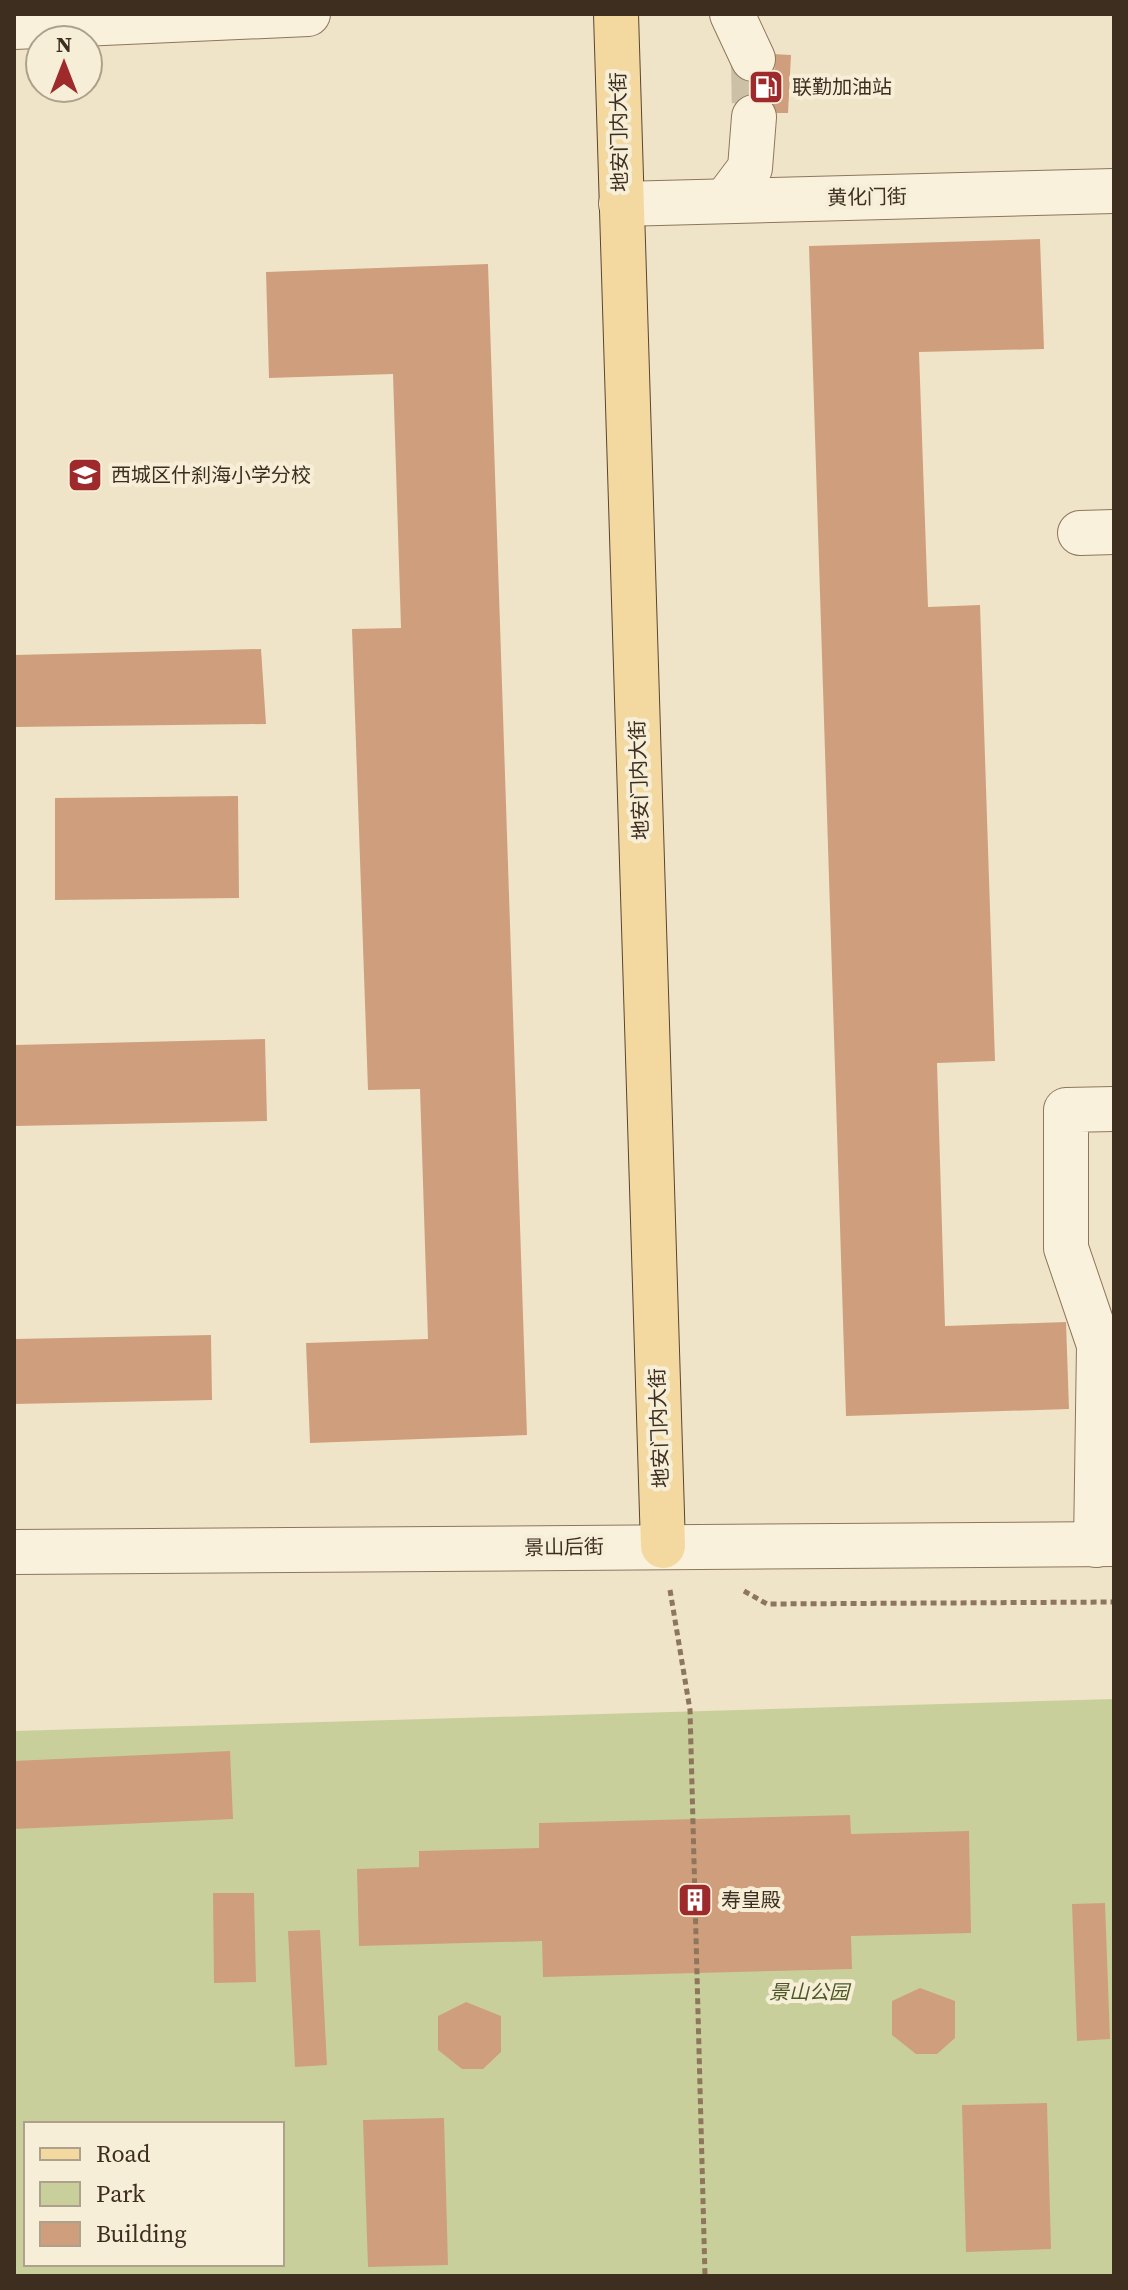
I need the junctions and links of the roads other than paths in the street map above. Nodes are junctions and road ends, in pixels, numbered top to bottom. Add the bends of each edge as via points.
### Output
1 (308, 14) edge
2 (616, 14) edge
3 (732, 14) edge
4 (14, 27) edge
5 (753, 59) tunnel mouth
6 (754, 117) tunnel mouth
7 (1114, 191) edge
8 (726, 200) junction
9 (621, 204) junction
10 (1114, 1109) edge
11 (1105, 1544) edge
12 (663, 1546) junction
13 (14, 1552) edge

1 - 4 street
2 - 9 main road, 地安门内大街
3 - 5 street
6 - 8 street via 750,168
7 - 8 street, 黄化门街
8 - 9 street, 黄化门街
9 - 12 main road, 地安门内大街
10 - 11 street via 1066,1110 1066,1248 1099,1345
11 - 12 street, 景山后街
12 - 13 street, 景山后街

